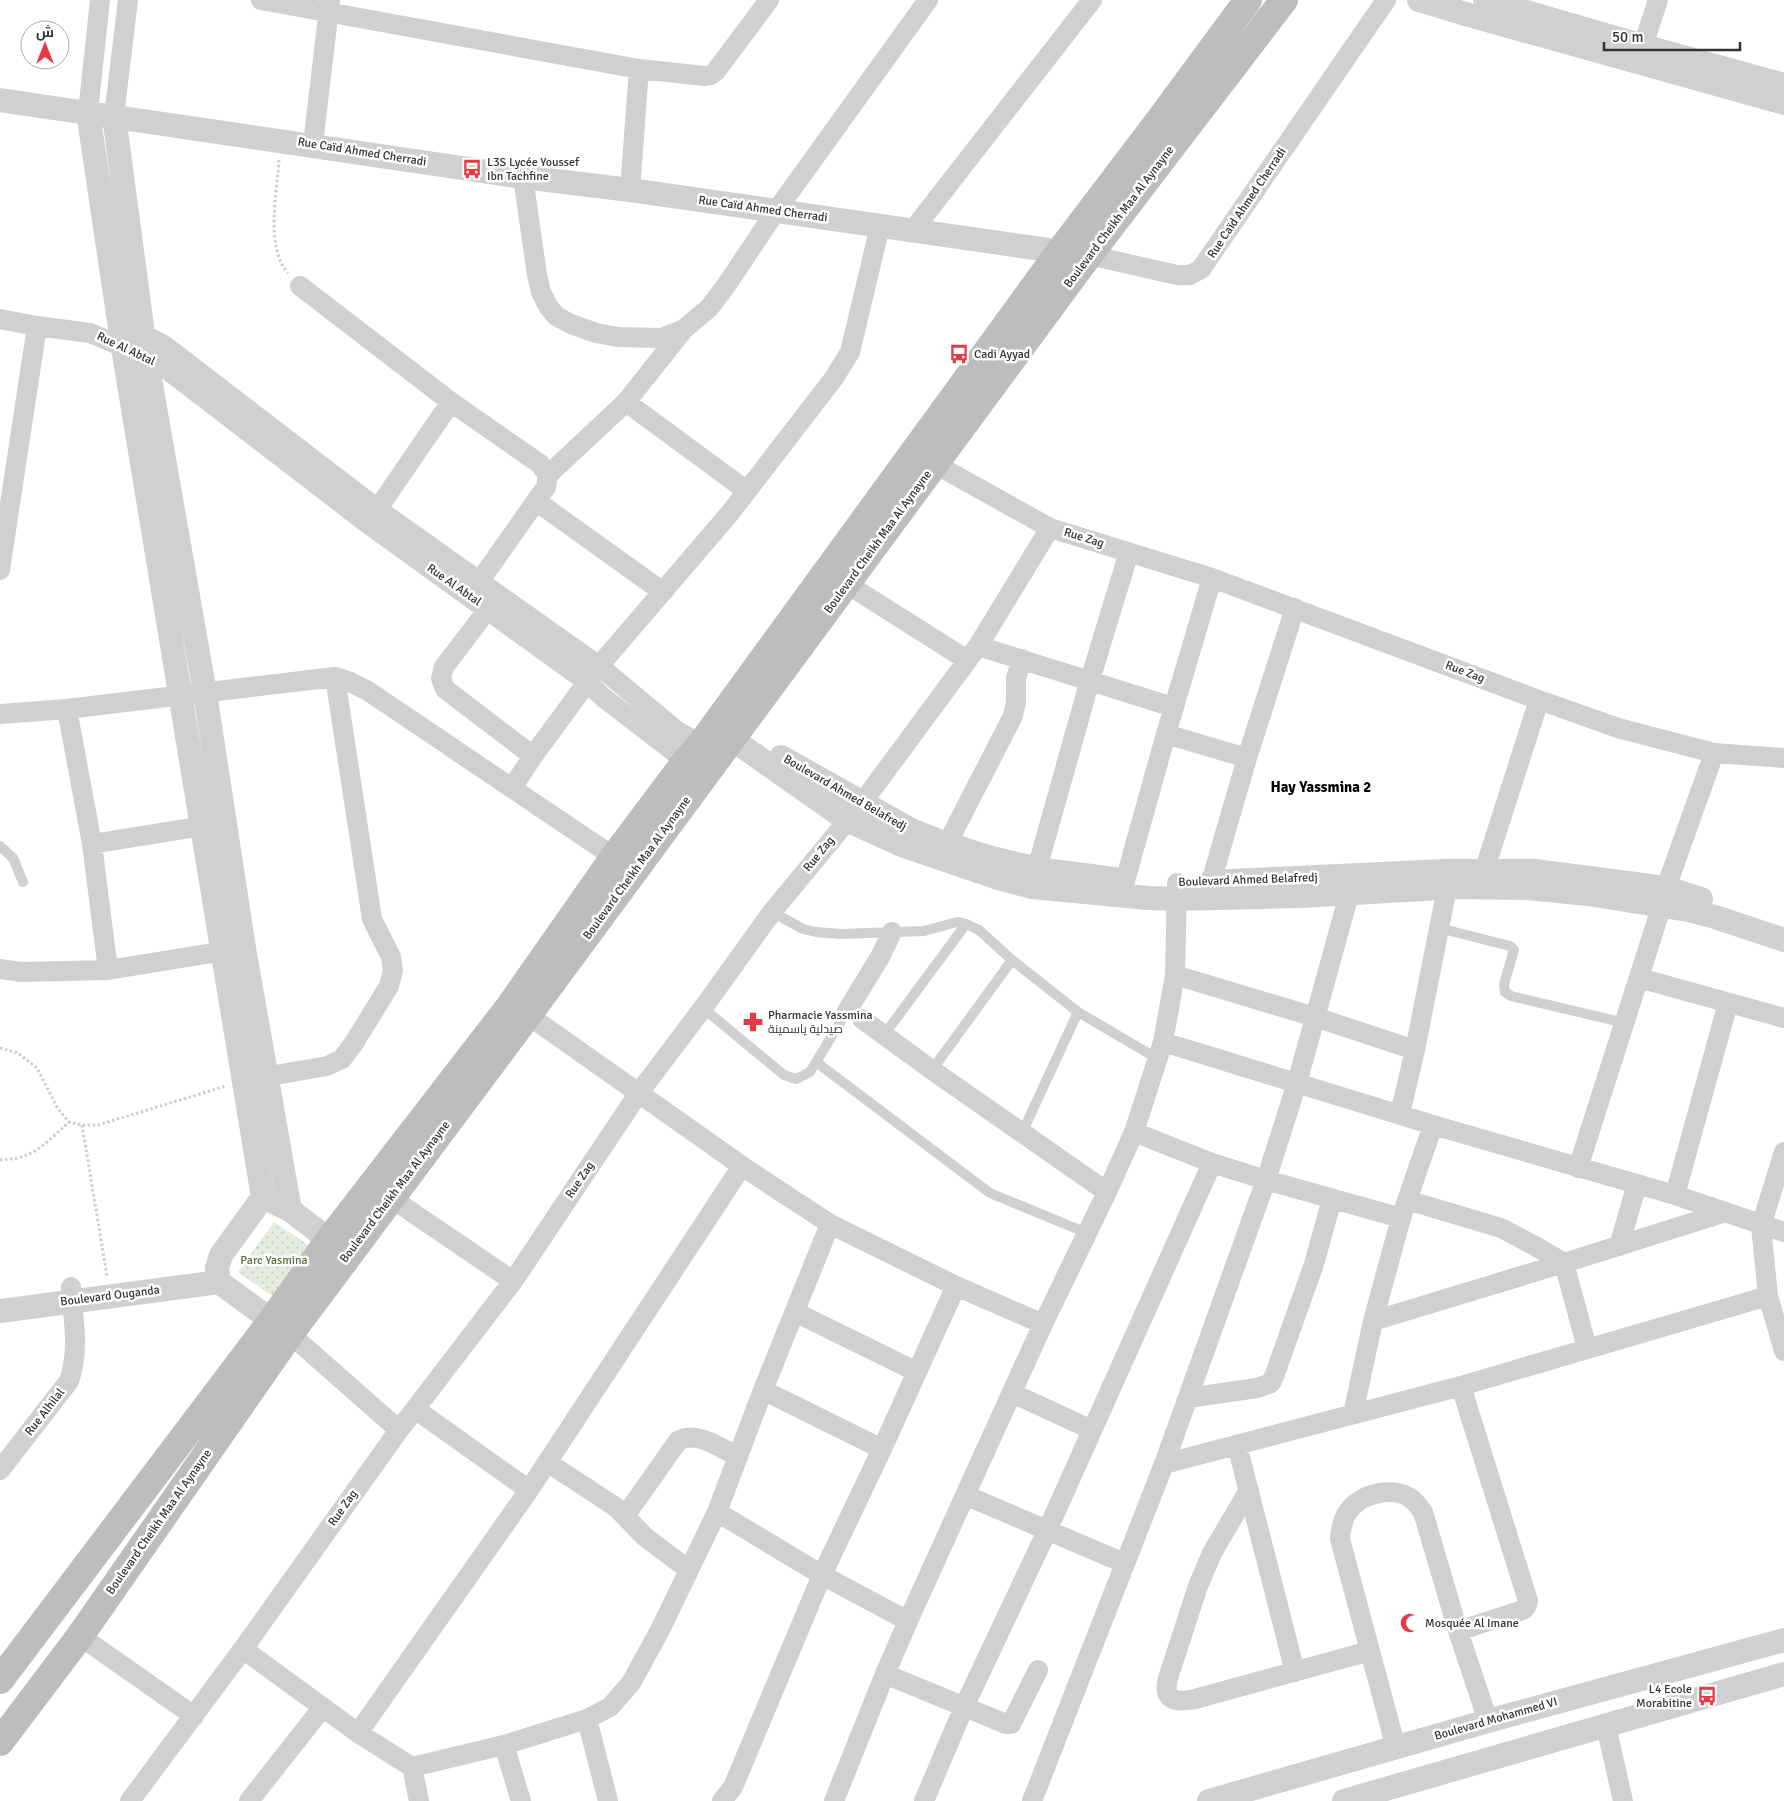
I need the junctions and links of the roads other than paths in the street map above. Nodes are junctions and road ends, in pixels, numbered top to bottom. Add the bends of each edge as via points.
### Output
1 (100, 0) edge
2 (128, 0) edge
3 (261, 0) edge
4 (769, 0) edge
5 (928, 0) edge
6 (1092, 0) edge
7 (1248, 0) edge
8 (1284, 0) edge
9 (1386, 0) edge
10 (1419, 0) edge
11 (1658, 0) edge
12 (1477, 5) edge
13 (329, 6) edge
14 (1643, 46) junction
15 (639, 69) junction
16 (1784, 85) edge
17 (0, 100) edge
18 (1784, 103) edge
19 (88, 112) junction
20 (114, 116) junction
21 (313, 144) junction
22 (523, 176) junction
23 (630, 190) junction
24 (776, 210) junction
25 (880, 226) junction
26 (913, 230) junction
27 (1060, 251) junction
28 (1089, 256) junction
29 (300, 286) road end
30 (0, 319) edge
31 (37, 326) junction
32 (684, 330) junction
33 (121, 337) junction
34 (145, 345) junction
35 (451, 402) junction
36 (626, 402) junction
37 (935, 464) junction
38 (548, 475) junction
39 (747, 492) junction
40 (536, 501) junction
41 (373, 517) junction
42 (1050, 528) junction
43 (2, 532) edge
44 (1130, 552) junction
45 (0, 570) edge
46 (1212, 578) junction
47 (847, 584) junction
48 (474, 588) junction
49 (663, 592) junction
50 (1295, 608) junction
51 (488, 609) junction
52 (973, 653) junction
53 (1022, 659) junction
54 (599, 666) junction
55 (335, 678) junction
56 (1090, 680) junction
57 (587, 682) junction
58 (205, 693) junction
59 (180, 696) junction
60 (1539, 700) junction
61 (1174, 707) junction
62 (67, 709) junction
63 (0, 714) edge
64 (1166, 734) junction
65 (741, 740) junction
66 (694, 752) junction
67 (1714, 753) junction
68 (533, 756) junction
69 (1247, 758) junction
70 (1784, 758) edge
71 (512, 788) junction
72 (855, 812) junction
73 (203, 826) junction
74 (92, 844) junction
75 (947, 844) junction
76 (0, 846) edge
77 (614, 857) junction
78 (1034, 878) junction
79 (1482, 878) junction
80 (1125, 881) junction
81 (23, 882) dead end
82 (1211, 882) junction
83 (1351, 885) junction
84 (1447, 888) junction
85 (1177, 891) junction
86 (1664, 897) junction
87 (772, 912) junction
88 (966, 924) junction
89 (1784, 924) edge
90 (1439, 928) junction
91 (892, 932) junction
92 (1784, 940) edge
93 (233, 950) junction
94 (1012, 960) junction
95 (0, 969) edge
96 (108, 970) junction
97 (1174, 974) junction
98 (1639, 978) junction
99 (1728, 1003) junction
100 (703, 1008) junction
101 (1078, 1012) junction
102 (854, 1015) junction
103 (528, 1016) junction
104 (1315, 1017) junction
105 (1784, 1018) edge
106 (1624, 1023) junction
107 (884, 1035) junction
108 (1415, 1050) junction
109 (1160, 1051) junction
110 (816, 1062) junction
111 (932, 1070) junction
112 (267, 1078) junction
113 (244, 1080) junction
114 (1297, 1083) junction
115 (638, 1094) junction
116 (1400, 1114) junction
117 (1433, 1125) junction
118 (1134, 1132) junction
119 (1022, 1133) junction
120 (1784, 1152) edge
121 (1212, 1163) junction
122 (742, 1166) junction
123 (1578, 1168) junction
124 (1266, 1180) junction
125 (1637, 1184) junction
126 (1107, 1192) junction
127 (1675, 1195) junction
128 (263, 1197) junction
129 (391, 1198) junction
130 (1332, 1199) junction
131 (1404, 1209) junction
132 (290, 1210) junction
133 (1726, 1212) junction
134 (830, 1224) junction
135 (1761, 1226) junction
136 (1784, 1232) edge
137 (1087, 1233) junction
138 (1619, 1246) junction
139 (339, 1247) junction
140 (1564, 1263) junction
141 (222, 1280) junction
142 (513, 1281) junction
143 (956, 1286) junction
144 (72, 1294) junction
145 (0, 1296) edge
146 (1768, 1296) junction
147 (0, 1311) edge
148 (795, 1312) junction
149 (1373, 1321) junction
150 (1043, 1324) junction
151 (281, 1327) junction
152 (1587, 1348) junction
153 (1784, 1352) edge
154 (917, 1372) junction
155 (1461, 1386) junction
156 (763, 1390) junction
157 (1012, 1393) junction
158 (1188, 1398) junction
159 (415, 1409) junction
160 (1353, 1414) junction
161 (399, 1430) junction
162 (1092, 1430) junction
163 (1237, 1444) junction
164 (882, 1449) junction
165 (738, 1457) junction
166 (547, 1462) junction
167 (1164, 1464) junction
168 (0, 1470) edge
169 (529, 1490) junction
170 (1248, 1490) junction
171 (965, 1495) junction
172 (717, 1512) junction
173 (625, 1516) junction
174 (1047, 1531) junction
175 (1124, 1562) junction
176 (689, 1570) junction
177 (822, 1575) junction
178 (908, 1621) junction
179 (1458, 1631) junction
180 (80, 1636) junction
181 (1784, 1640) edge
182 (243, 1649) junction
183 (1370, 1650) junction
184 (1038, 1670) dead end
185 (1295, 1672) junction
186 (885, 1674) junction
187 (1784, 1674) edge
188 (1, 1675) edge
189 (1624, 1683) junction
190 (323, 1707) junction
191 (964, 1707) junction
192 (194, 1716) junction
193 (1635, 1718) junction
194 (587, 1719) junction
195 (1488, 1721) junction
196 (1606, 1726) junction
197 (358, 1733) junction
198 (0, 1742) edge
199 (504, 1745) junction
200 (1396, 1748) junction
201 (412, 1767) junction
202 (130, 1801) edge
203 (249, 1801) edge
204 (419, 1801) edge
205 (521, 1801) edge
206 (608, 1801) edge
207 (722, 1801) edge
208 (834, 1801) edge
209 (924, 1801) edge
210 (1032, 1801) edge
211 (1209, 1801) edge
212 (1344, 1801) edge
213 (1623, 1801) edge

1 - 19 street
2 - 20 street
3 - 13 street
4 - 15 street via 711,75
5 - 24 street
6 - 26 street
7 - 27 main road, Boulevard Cheikh Maa Al Aynayne
8 - 28 main road, Boulevard Cheikh Maa Al Aynayne
9 - 28 street, Rue Caïd Ahmed Cherradi via 1201,269 1190,275 1177,274
10 - 12 street
11 - 14 street
12 - 14 street
12 - 18 street
13 - 15 street
13 - 21 street
14 - 16 street
15 - 23 street
17 - 19 street, Rue Caïd Ahmed Cherradi
19 - 20 street, Rue Caïd Ahmed Cherradi
19 - 33 street
20 - 21 street, Rue Caïd Ahmed Cherradi
20 - 34 street
21 - 22 street, Rue Caïd Ahmed Cherradi
22 - 23 street, Rue Caïd Ahmed Cherradi
22 - 32 street via 537,275 544,299 556,316 571,324 618,337 662,338
23 - 24 street, Rue Caïd Ahmed Cherradi
24 - 25 street, Rue Caïd Ahmed Cherradi
24 - 32 street via 723,290
25 - 26 street, Rue Caïd Ahmed Cherradi
25 - 39 street via 850,352 834,378
26 - 27 street, Rue Caïd Ahmed Cherradi
27 - 28 street, Rue Caïd Ahmed Cherradi
27 - 66 main road, Boulevard Cheikh Maa Al Aynayne
28 - 37 main road, Boulevard Cheikh Maa Al Aynayne
29 - 35 street
30 - 31 street, Rue Al Abtal
31 - 33 street, Rue Al Abtal
31 - 43 street
32 - 36 street
33 - 34 street, Rue Al Abtal
33 - 59 street
34 - 41 street, Rue Al Abtal via 169,371
34 - 58 street
35 - 38 street via 540,464
35 - 41 street
36 - 38 street
36 - 39 street
37 - 42 street
37 - 47 main road, Boulevard Cheikh Maa Al Aynayne
38 - 40 street via 546,487
39 - 49 street
40 - 48 street
40 - 49 street
41 - 48 street, Rue Al Abtal
42 - 44 street, Rue Zag
42 - 52 street, Rue Zag
43 - 45 street
44 - 46 street, Rue Zag
44 - 56 street
46 - 50 street, Rue Zag
46 - 61 street
47 - 52 street
47 - 65 main road, Boulevard Cheikh Maa Al Aynayne
48 - 51 street, Rue Al Abtal
48 - 54 street, Rue Al Abtal
49 - 54 street
50 - 60 street, Rue Zag
50 - 69 street
51 - 57 street, Rue Al Abtal
51 - 68 street via 444,668 441,678 445,689
52 - 53 street
52 - 72 street, Rue Zag
53 - 56 street
53 - 75 street via 1016,678 1013,716
54 - 57 street
54 - 66 street, Rue Al Abtal via 677,731
55 - 58 street
55 - 71 street via 368,691
55 - 112 street via 372,919 391,957 393,971 389,986 342,1059 328,1066
56 - 61 street
56 - 78 street
57 - 66 street, Rue Al Abtal via 604,698
57 - 68 street
58 - 59 street
58 - 93 street
59 - 62 street
59 - 73 street
60 - 67 street, Rue Zag via 1618,728
60 - 79 street
61 - 64 street
62 - 63 street
62 - 74 street
64 - 69 street
64 - 80 street
65 - 72 street, Boulevard Ahmed Belafredj via 784,759
65 - 103 main road, Boulevard Cheikh Maa Al Aynayne
66 - 77 main road, Boulevard Cheikh Maa Al Aynayne
67 - 70 street, Rue Zag
67 - 86 street
68 - 71 street
69 - 82 street
71 - 77 street
72 - 75 street, Boulevard Ahmed Belafredj
72 - 78 street, Boulevard Ahmed Belafredj via 904,846 998,878
72 - 87 street, Rue Zag
73 - 74 street
73 - 93 street
74 - 96 street
75 - 78 street, Boulevard Ahmed Belafredj via 988,857
76 - 81 lane via 13,858
77 - 139 main road, Boulevard Cheikh Maa Al Aynayne
78 - 80 street, Boulevard Ahmed Belafredj
78 - 85 street, Boulevard Ahmed Belafredj via 1148,898
79 - 83 street, Boulevard Ahmed Belafredj
79 - 84 street, Boulevard Ahmed Belafredj
79 - 86 street, Boulevard Ahmed Belafredj via 1528,888
80 - 85 street, Boulevard Ahmed Belafredj
82 - 83 street, Boulevard Ahmed Belafredj
82 - 85 street, Boulevard Ahmed Belafredj
83 - 84 street, Boulevard Ahmed Belafredj
83 - 85 street, Boulevard Ahmed Belafredj
83 - 104 street
84 - 90 street
85 - 97 street
86 - 89 street, Boulevard Ahmed Belafredj
86 - 92 street, Boulevard Ahmed Belafredj
86 - 98 street
87 - 91 lane via 803,929 816,932
87 - 100 street, Rue Zag
88 - 91 lane via 957,922 924,930
88 - 94 lane via 979,930
88 - 107 lane
90 - 106 lane via 1510,946 1514,950 1504,984 1505,992 1511,996
90 - 108 street
91 - 102 street
93 - 96 street
93 - 112 street
93 - 113 street
94 - 101 lane
94 - 111 lane
95 - 96 street via 21,972
97 - 104 street
97 - 109 street
98 - 99 street
98 - 106 street
99 - 105 street
99 - 127 street
100 - 110 lane via 784,1075 796,1079 810,1072
100 - 115 street, Rue Zag
101 - 109 lane
101 - 119 lane
102 - 107 street
102 - 110 lane
103 - 115 street
103 - 129 main road, Boulevard Cheikh Maa Al Aynayne
104 - 108 street
104 - 114 street
106 - 123 street
107 - 111 street
108 - 116 street
109 - 114 street
109 - 118 street
110 - 137 lane via 990,1193
111 - 119 street
112 - 113 street
112 - 132 street
113 - 128 street
114 - 116 street
114 - 124 street
115 - 122 street
115 - 142 street, Rue Zag
116 - 117 street
117 - 123 street
117 - 131 street
118 - 121 street
118 - 126 street
119 - 126 street
120 - 135 street
121 - 124 street
121 - 162 street
122 - 134 street
122 - 166 street
123 - 125 street
124 - 130 street
124 - 158 street
125 - 127 street
125 - 138 street
126 - 137 street
127 - 133 street
128 - 132 street
128 - 141 street via 221,1255
129 - 139 main road, Boulevard Cheikh Maa Al Aynayne
129 - 142 street
130 - 131 street
130 - 158 street via 1314,1264 1270,1383 1258,1388
131 - 140 street via 1501,1228
131 - 149 street
132 - 139 street
133 - 135 street
133 - 138 street
134 - 143 street
134 - 148 street
135 - 136 street
135 - 146 street
137 - 150 street
138 - 140 street
139 - 151 main road, Boulevard Cheikh Maa Al Aynayne
140 - 149 street
140 - 152 street
141 - 144 street, Boulevard Ouganda
141 - 144 street, Boulevard Ouganda via 108,1282
141 - 151 street
142 - 159 street, Rue Zag
143 - 150 street
143 - 154 street
144 - 145 street, Boulevard Ouganda
144 - 147 street, Boulevard Ouganda
144 - 168 street, Rue Alhilal via 76,1343 69,1381
146 - 152 street
146 - 153 street
148 - 154 street
148 - 156 street
149 - 160 street
150 - 157 street
151 - 161 street
151 - 180 main road, Boulevard Cheikh Maa Al Aynayne
151 - 188 main road, Boulevard Cheikh Maa Al Aynayne
152 - 155 street
154 - 164 street
155 - 160 street
155 - 179 street via 1528,1601 1523,1610
156 - 164 street
156 - 165 street
157 - 162 street
157 - 171 street
158 - 167 street
159 - 161 street, Rue Zag
159 - 169 street
160 - 163 street
161 - 182 street, Rue Zag
162 - 174 street
163 - 167 street
163 - 170 street
164 - 177 street
165 - 172 street
165 - 173 street via 711,1442 683,1438
166 - 169 street
166 - 173 street via 618,1508
167 - 175 street
169 - 197 street
170 - 185 street
170 - 185 street via 1222,1534 1198,1586 1168,1678 1167,1693 1172,1699 1183,1702
171 - 174 street
171 - 178 street
172 - 176 street
172 - 177 street
173 - 176 street via 645,1537
174 - 175 street
174 - 191 street
175 - 210 street
176 - 194 street via 630,1683 610,1707
177 - 178 street
177 - 207 street via 733,1787
178 - 186 street
179 - 183 street via 1423,1512 1412,1499 1400,1493 1380,1492 1363,1498 1348,1511 1341,1525 1340,1539
179 - 195 street
180 - 192 street
180 - 198 main road, Boulevard Cheikh Maa Al Aynayne
181 - 189 street, Boulevard Mohammed VI
182 - 190 street
182 - 192 street, Rue Zag
183 - 185 street
183 - 200 street
184 - 191 street via 1011,1724
186 - 191 street
186 - 208 street
187 - 193 street
189 - 193 street
189 - 195 street, Boulevard Mohammed VI
190 - 197 street
190 - 203 street
191 - 209 street
192 - 202 street, Rue Zag
193 - 196 street
194 - 199 street
194 - 206 street
195 - 200 street, Boulevard Mohammed VI
196 - 212 street
196 - 213 street
197 - 201 street
199 - 201 street
199 - 205 street
200 - 211 street, Boulevard Mohammed VI
201 - 204 street

